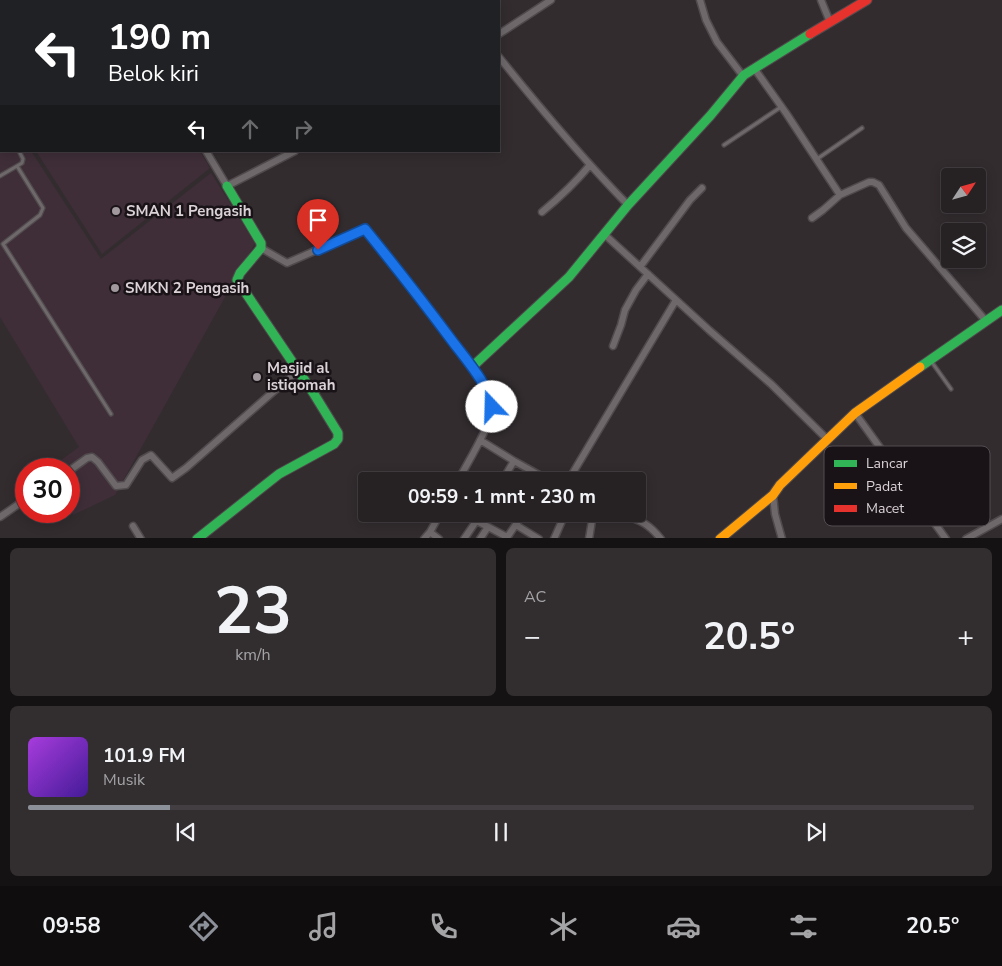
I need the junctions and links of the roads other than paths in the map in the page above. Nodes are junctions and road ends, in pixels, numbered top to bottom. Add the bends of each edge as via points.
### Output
1 (551, 0) edge
2 (700, 0) edge
3 (821, 0) edge
4 (867, 0) edge
5 (830, 22) junction
6 (500, 33) edge
7 (500, 58) edge
8 (754, 68) junction
9 (743, 76) junction
10 (781, 107) junction
11 (862, 128) dead end
12 (724, 145) dead end
13 (20, 152) edge
14 (207, 152) edge
15 (293, 152) edge
16 (816, 159) junction
17 (590, 165) junction
18 (18, 166) junction
19 (0, 176) edge
20 (227, 186) junction
21 (702, 188) dead end
22 (840, 195) junction
23 (628, 205) junction
24 (542, 212) dead end
25 (812, 218) dead end
26 (604, 234) junction
27 (261, 248) junction
28 (640, 267) junction
29 (648, 274) junction
30 (676, 300) junction
31 (1000, 315) edge
32 (986, 322) junction
33 (613, 346) dead end
34 (931, 360) junction
35 (472, 367) junction
36 (297, 371) junction
37 (951, 389) dead end
38 (854, 413) junction
39 (111, 414) dead end
40 (827, 439) junction
41 (480, 440) junction
42 (878, 446) edge
43 (514, 461) junction
44 (80, 463) edge
45 (463, 472) edge
46 (507, 472) edge
47 (533, 472) edge
48 (573, 472) edge
49 (773, 495) junction
50 (15, 507) edge
51 (0, 517) edge
52 (1002, 519) edge
53 (436, 522) edge
54 (476, 522) edge
55 (479, 522) edge
56 (518, 522) edge
57 (561, 522) edge
58 (592, 522) edge
59 (644, 522) edge
60 (516, 525) junction
61 (990, 525) edge
62 (134, 526) dead end
63 (937, 526) edge
64 (989, 526) edge
65 (488, 527) junction
66 (430, 532) junction
67 (141, 538) edge
68 (197, 538) edge
69 (424, 538) edge
70 (439, 538) edge
71 (464, 538) edge
72 (480, 538) edge
73 (506, 538) edge
74 (539, 538) edge
75 (554, 538) edge
76 (589, 538) edge
77 (661, 538) edge
78 (720, 538) edge
79 (782, 538) edge
80 (946, 538) edge
81 (966, 538) edge

1 - 6 street
2 - 9 street via 710,30
3 - 5 street
4 - 5 street
5 - 8 street
7 - 17 street
8 - 9 street
8 - 10 street
9 - 23 street
10 - 12 lane
10 - 16 street
11 - 16 lane
13 - 18 lane via 23,159
14 - 20 street
15 - 20 street
16 - 22 street
17 - 23 street
17 - 24 street
18 - 19 lane
18 - 39 lane via 43,208 40,215 4,244
20 - 27 street
21 - 28 street
22 - 25 street
22 - 32 street via 869,182 879,185 906,228
23 - 26 street
26 - 28 street
26 - 35 street via 569,277
27 - 35 street via 287,263 365,229
27 - 36 street via 238,280
28 - 29 street
29 - 30 street
29 - 33 street via 625,310
30 - 40 street via 771,384
30 - 48 street
31 - 32 street
32 - 34 street
34 - 37 lane
34 - 38 street
35 - 41 street via 492,401 490,417
36 - 44 street via 172,478 151,455 142,460 126,486 116,486 92,457
36 - 68 street via 337,432 338,440 280,474
38 - 40 street
38 - 42 street
40 - 49 street
41 - 43 street
41 - 45 street
43 - 46 street
43 - 47 street
49 - 78 street
49 - 79 street
50 - 51 street
52 - 61 street
53 - 66 street
54 - 71 street
55 - 65 street
56 - 60 street
57 - 75 street
58 - 76 street
59 - 77 street
60 - 73 street
60 - 74 street
62 - 67 street
63 - 80 street
64 - 81 street
65 - 72 street
65 - 73 street
66 - 69 street
66 - 70 street

